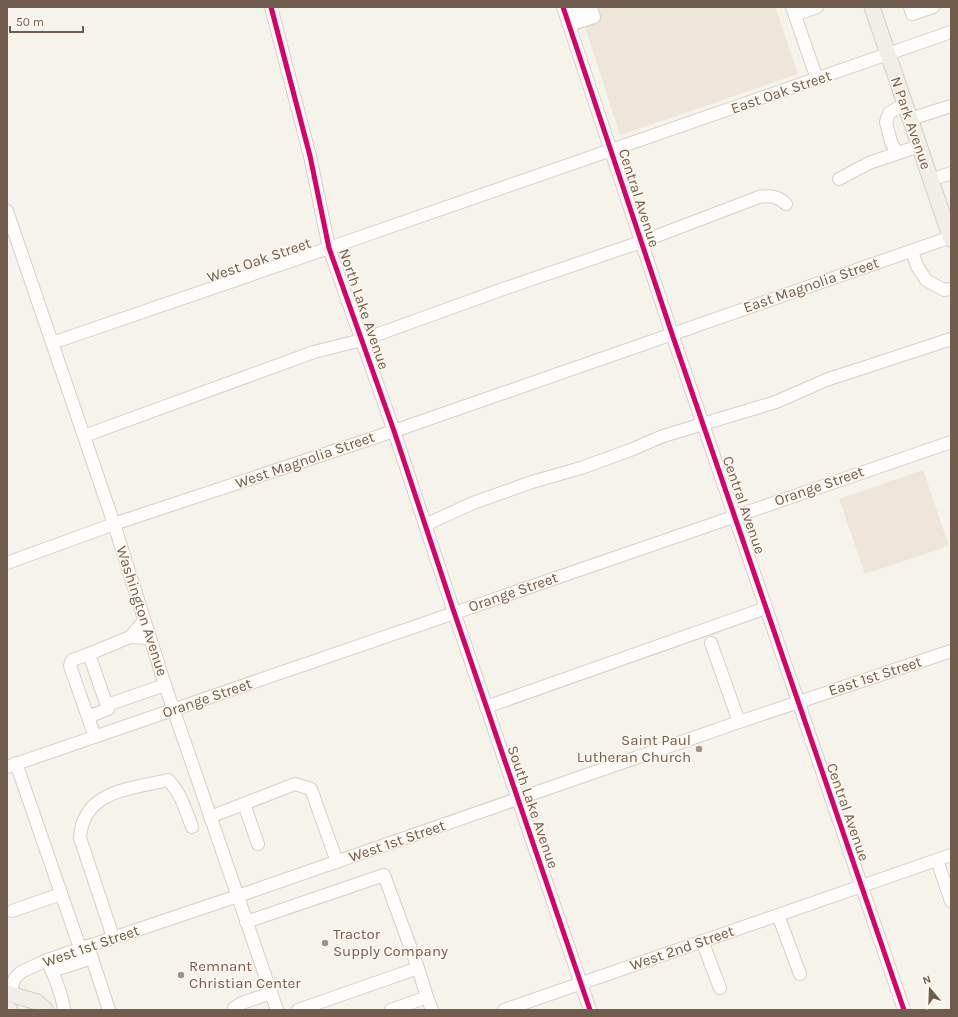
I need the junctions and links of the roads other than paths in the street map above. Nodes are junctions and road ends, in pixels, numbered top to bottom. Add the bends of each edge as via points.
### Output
1 (271, 7) edge
2 (817, 7) edge
3 (872, 7) edge
4 (910, 7) edge
5 (933, 7) edge
6 (794, 11) edge
7 (566, 16) edge
8 (951, 32) edge
9 (888, 54) junction
10 (817, 79) junction
11 (905, 104) junction
12 (951, 106) edge
13 (910, 119) junction
14 (919, 146) junction
15 (611, 151) junction
16 (897, 153) junction
17 (950, 174) edge
18 (839, 179) dead end
19 (931, 180) junction
20 (786, 204) dead end
21 (7, 211) edge
22 (951, 238) edge
23 (641, 242) junction
24 (330, 248) junction
25 (912, 251) junction
26 (951, 289) edge
27 (672, 334) junction
28 (951, 339) edge
29 (362, 340) junction
30 (52, 343) junction
31 (703, 424) junction
32 (394, 431) junction
33 (84, 436) junction
34 (951, 442) edge
35 (735, 515) junction
36 (114, 524) junction
37 (425, 525) junction
38 (7, 563) edge
39 (766, 608) junction
40 (454, 612) junction
41 (144, 621) junction
42 (130, 637) junction
43 (150, 638) junction
44 (711, 643) dead end
45 (951, 651) edge
46 (89, 654) junction
47 (165, 685) junction
48 (798, 702) junction
49 (107, 705) junction
50 (486, 707) junction
51 (174, 709) junction
52 (88, 717) junction
53 (739, 722) junction
54 (95, 737) junction
55 (12, 765) edge
56 (518, 800) junction
57 (244, 804) junction
58 (210, 817) junction
59 (192, 827) dead end
60 (258, 844) dead end
61 (951, 855) edge
62 (937, 860) junction
63 (336, 862) junction
64 (861, 886) junction
65 (61, 894) junction
66 (238, 896) junction
67 (951, 901) edge
68 (12, 911) dead end
69 (778, 915) junction
70 (246, 922) junction
71 (113, 937) junction
72 (702, 941) junction
73 (84, 947) junction
74 (92, 958) junction
75 (46, 960) junction
76 (418, 968) junction
77 (52, 971) junction
78 (800, 974) dead end
79 (581, 983) junction
80 (720, 988) dead end
81 (271, 993) junction
82 (8, 994) edge
83 (427, 998) junction
84 (234, 1009) edge
85 (302, 1009) edge
86 (46, 1010) edge
87 (64, 1010) edge
88 (109, 1010) edge
89 (277, 1010) edge
90 (391, 1010) edge
91 (432, 1010) edge
92 (504, 1010) edge
93 (590, 1010) edge
94 (904, 1010) edge

1 - 24 street, North Lake Avenue via 310,156
2 - 6 street
3 - 9 main road, N Park Avenue
4 - 5 street via 912,14
6 - 10 street
7 - 15 street, Central Avenue
8 - 9 street, East Oak Street
9 - 10 street, East Oak Street
9 - 11 main road, N Park Avenue
10 - 15 street, East Oak Street
11 - 13 main road, N Park Avenue
11 - 16 street via 889,113 886,122
12 - 13 street
13 - 14 main road, N Park Avenue
14 - 16 street
14 - 19 main road, N Park Avenue
15 - 23 street, Central Avenue
15 - 24 street, West Oak Street
16 - 18 street via 869,163
17 - 19 street
19 - 22 main road, N Park Avenue
20 - 23 street via 771,195 759,197
21 - 30 street, Washington Avenue
22 - 25 street, East Magnolia Street
23 - 27 street, Central Avenue
23 - 29 street
24 - 29 street, North Lake Avenue
24 - 30 street, West Oak Street
25 - 26 street via 917,266 926,280 944,290
25 - 27 street, East Magnolia Street
27 - 31 street, Central Avenue
27 - 32 street, West Magnolia Street
28 - 31 street via 826,380 776,402
29 - 32 street, North Lake Avenue
29 - 33 street via 314,352
30 - 33 street, Washington Avenue
31 - 35 street, Central Avenue
31 - 37 street via 473,503
32 - 36 street, West Magnolia Street
32 - 37 street, North Lake Avenue
33 - 36 street, Washington Avenue
34 - 35 street, Orange Street
35 - 39 street, Central Avenue
35 - 40 street, Orange Street
36 - 38 street, West Magnolia Street
36 - 41 street, Washington Avenue
37 - 40 street, North Lake Avenue
39 - 48 street, Central Avenue
39 - 50 street
40 - 50 street, South Lake Avenue
40 - 51 street, Orange Street
41 - 42 street
41 - 43 street, Washington Avenue
42 - 43 street
42 - 46 street
43 - 47 street, Washington Avenue
44 - 53 street
45 - 48 street, East 1st Street
46 - 49 street
46 - 52 street via 72,660 70,666
47 - 49 street
47 - 51 street, Washington Avenue
48 - 53 street, West 1st Street
48 - 64 street, Central Avenue
49 - 52 street via 108,709
50 - 56 street, South Lake Avenue
51 - 54 street, Orange Street
51 - 58 street, Washington Avenue
52 - 54 street
53 - 56 street, West 1st Street
54 - 55 street, Orange Street
55 - 65 street
56 - 63 street, West 1st Street
56 - 79 street, South Lake Avenue
57 - 58 street
57 - 60 street
57 - 63 street via 294,784 311,789
58 - 66 street, Washington Avenue
59 - 71 street via 180,794 168,780 111,793 96,802 86,815 80,827 80,838
61 - 62 street, West 2nd Street
62 - 64 street, West 2nd Street
62 - 67 street
63 - 66 street, West 1st Street
64 - 69 street, West 2nd Street
64 - 94 street, Central Avenue
65 - 68 street
65 - 73 street
66 - 70 street, Washington Avenue
66 - 71 street, West 1st Street
69 - 72 street, West 2nd Street
69 - 78 street
70 - 76 street via 384,875
70 - 81 street, Washington Avenue
71 - 73 street, West 1st Street
72 - 79 street, West 2nd Street
72 - 80 street
73 - 74 street
73 - 75 street, West 1st Street
74 - 77 street
74 - 88 street
75 - 77 street
75 - 82 street, West 1st Street via 21,972 15,978
76 - 83 street
76 - 85 street
77 - 87 street
79 - 92 street, West 2nd Street
79 - 93 street, South Lake Avenue
81 - 84 street via 242,1003
81 - 89 street, Washington Avenue
82 - 86 main road via 37,1002
83 - 90 street
83 - 91 street

